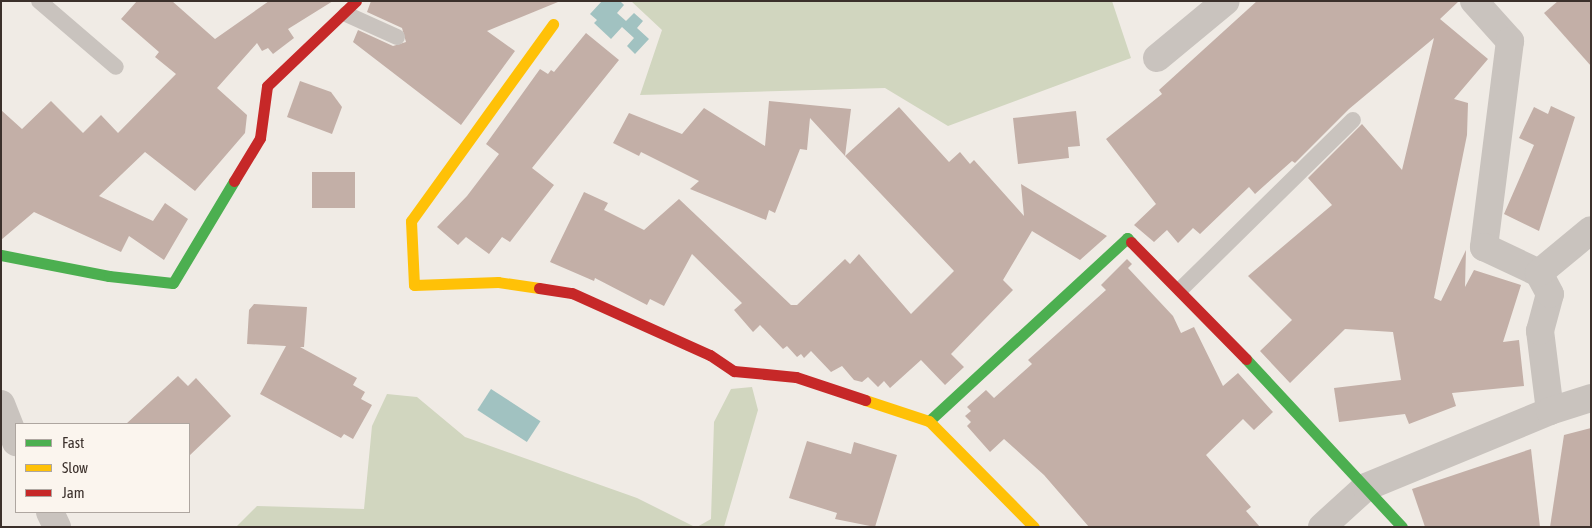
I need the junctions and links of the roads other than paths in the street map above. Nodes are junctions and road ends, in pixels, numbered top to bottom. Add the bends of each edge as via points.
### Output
1 (39, 1) edge
2 (1226, 1) edge
3 (1474, 1) edge
4 (351, 8) edge
5 (553, 24) dead end
6 (397, 37) dead end
7 (1157, 58) dead end
8 (116, 67) dead end
9 (1353, 120) dead end
10 (1591, 230) edge
11 (1, 255) edge
12 (1539, 273) junction
13 (1181, 289) junction
14 (1591, 398) edge
15 (1, 404) edge
16 (1550, 411) junction
17 (929, 421) junction
18 (15, 439) edge
19 (1366, 487) junction
20 (50, 513) edge
21 (57, 527) edge
22 (1034, 527) edge
23 (1322, 527) edge
24 (1402, 527) edge

1 - 8 lane
2 - 7 street
3 - 12 street via 1510,41 1484,247
4 - 6 lane
4 - 11 street via 267,86 260,138 173,283 109,276
5 - 17 street via 411,221 414,285 498,282 572,293 710,355 734,371 796,377
9 - 13 lane
10 - 12 street
12 - 16 street via 1550,294 1540,331
13 - 17 street via 1127,238
13 - 19 street
14 - 16 street
15 - 18 street
16 - 19 street
17 - 22 street
19 - 23 street
19 - 24 street
20 - 21 street

